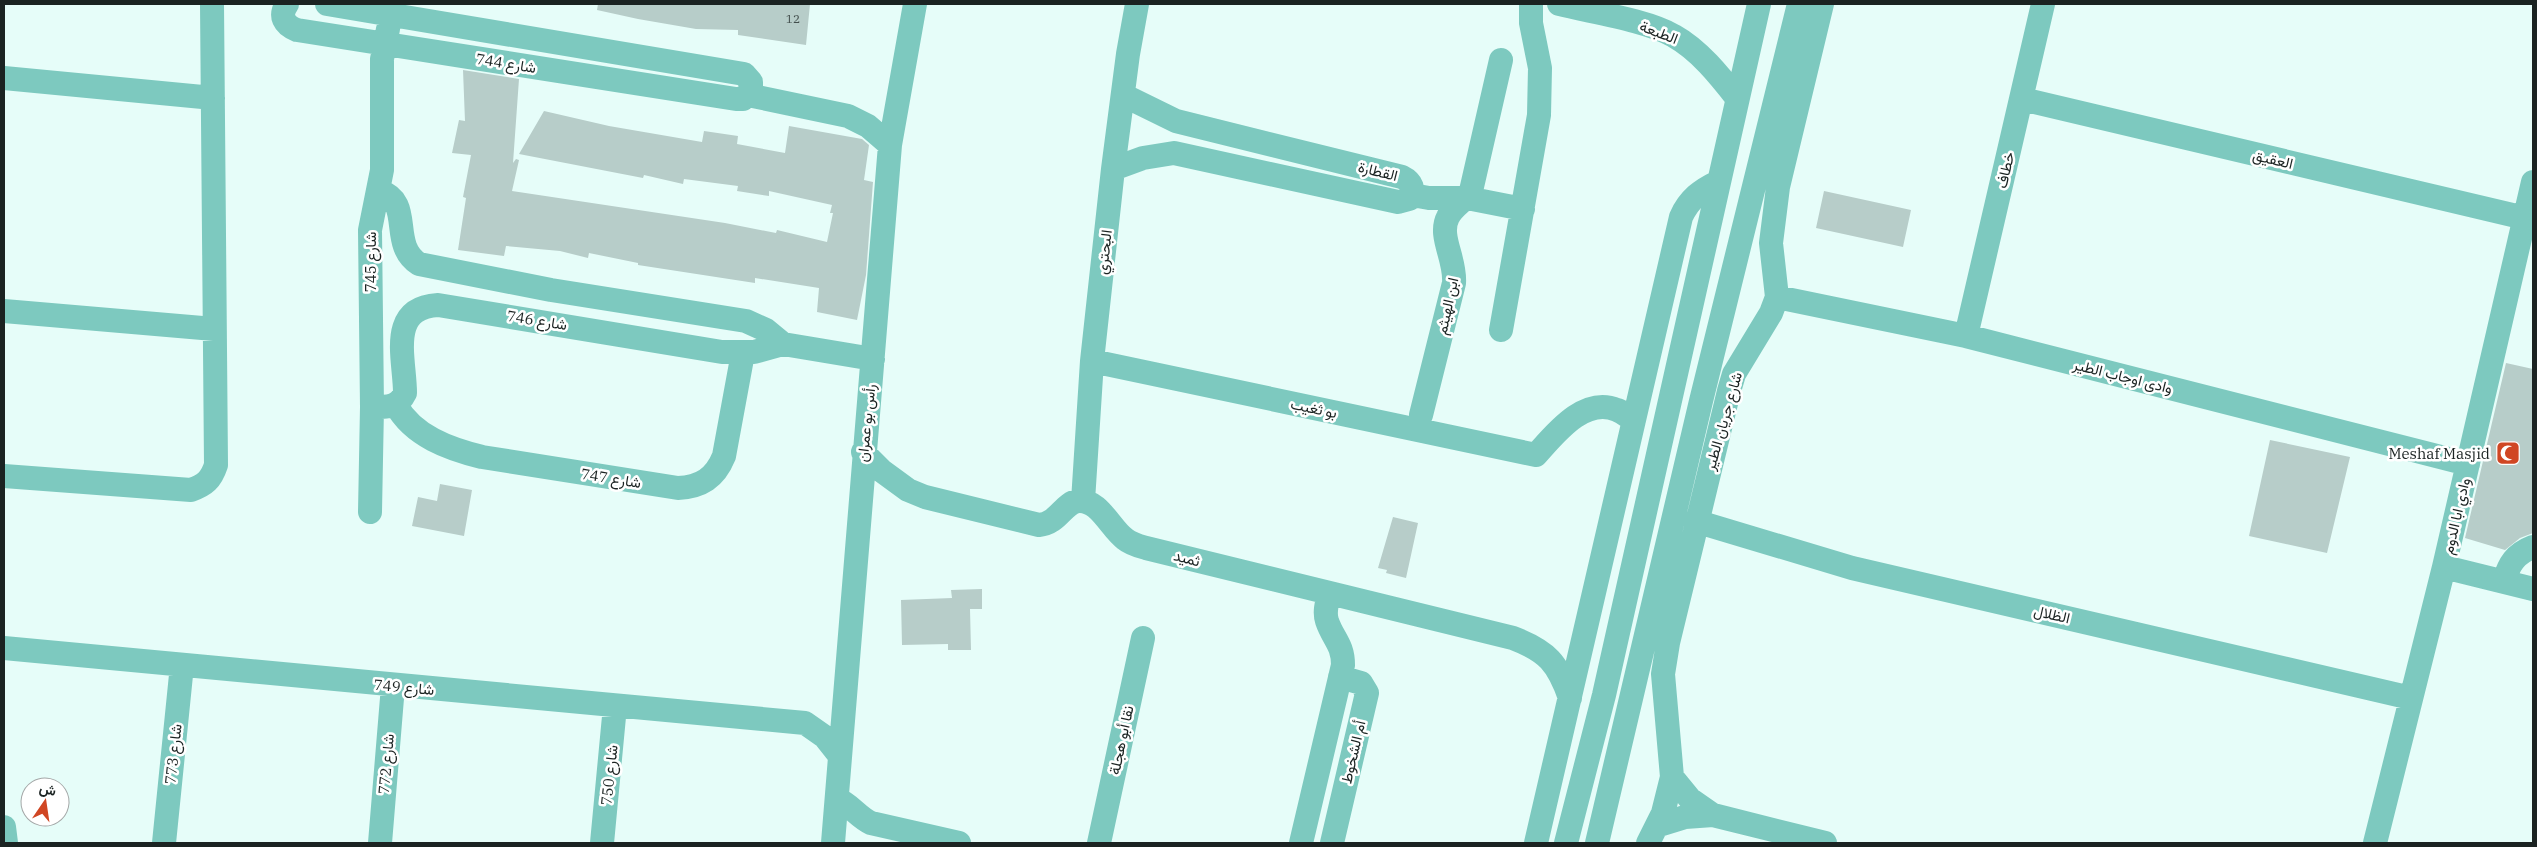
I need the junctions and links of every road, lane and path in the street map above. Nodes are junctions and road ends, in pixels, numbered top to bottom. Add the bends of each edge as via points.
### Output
1 (212, 4) edge
2 (287, 4) edge
3 (327, 4) edge
4 (914, 4) edge
5 (1137, 4) edge
6 (1531, 4) edge
7 (1559, 4) edge
8 (1759, 4) edge
9 (1799, 4) edge
10 (1822, 4) edge
11 (2044, 4) edge
12 (394, 15) junction
13 (1753, 30) junction
14 (1790, 40) junction
15 (384, 44) junction
16 (1501, 60) dead end
17 (4, 78) edge
18 (748, 95) junction
19 (1123, 95) junction
20 (213, 98) junction
21 (1737, 98) junction
22 (2022, 99) junction
23 (890, 145) junction
24 (1113, 169) junction
25 (1718, 182) junction
26 (2533, 182) edge
27 (378, 191) junction
28 (1412, 195) junction
29 (1467, 198) junction
30 (1523, 209) junction
31 (2525, 218) junction
32 (551, 290) junction
33 (1777, 297) junction
34 (4, 310) edge
35 (545, 321) junction
36 (214, 329) junction
37 (1501, 330) dead end
38 (1966, 336) junction
39 (783, 344) junction
40 (743, 353) junction
41 (873, 359) junction
42 (1092, 361) junction
43 (396, 405) junction
44 (372, 406) junction
45 (1421, 415) dead end
46 (1634, 420) junction
47 (863, 452) junction
48 (2468, 464) junction
49 (4, 476) edge
50 (1083, 501) junction
51 (370, 512) dead end
52 (1696, 521) junction
53 (2533, 547) edge
54 (2444, 567) junction
55 (2504, 581) junction
56 (2533, 588) edge
57 (1329, 594) junction
58 (1143, 638) dead end
59 (1583, 640) junction
60 (4, 648) edge
61 (1545, 653) junction
62 (182, 665) junction
63 (1340, 677) junction
64 (393, 686) junction
65 (845, 692) junction
66 (1570, 698) junction
67 (2411, 698) junction
68 (616, 706) junction
69 (805, 723) junction
70 (1330, 730) junction
71 (1357, 736) junction
72 (840, 756) junction
73 (1672, 777) junction
74 (837, 799) junction
75 (1713, 815) junction
76 (4, 827) edge
77 (1654, 834) edge
78 (6, 843) edge
79 (164, 843) edge
80 (380, 843) edge
81 (602, 843) edge
82 (833, 843) edge
83 (959, 843) edge
84 (1099, 843) edge
85 (1301, 843) edge
86 (1332, 843) edge
87 (1536, 843) edge
88 (1566, 843) edge
89 (1597, 843) edge
90 (1824, 843) edge
91 (2375, 843) edge

1 - 20 street
2 - 15 street, شارع 744 via 283,12 289,27
3 - 12 street, شارع 744
4 - 23 street, رأس بو عمران
5 - 19 street, البحتري
6 - 30 street via 1531,23 1540,68 1540,106
7 - 21 street, الطبعة via 1672,34 1697,53
8 - 13 street
9 - 14 street, شارع جريان الطير
10 - 33 street via 1778,186 1771,243
11 - 22 street, خطاف
12 - 15 street, شارع 745
12 - 18 street, شارع 744 via 744,74 751,82
13 - 14 street
13 - 21 street
14 - 89 street, شارع جريان الطير
15 - 18 street, شارع 744 via 736,99
15 - 27 street, شارع 745 via 382,170
16 - 29 street, ابن الهيثم
17 - 20 street
18 - 23 street, شارع 744 via 848,116 868,126
19 - 24 street, البحتري
19 - 28 street, القطارة via 1176,121 1402,177 1412,184
20 - 36 street
21 - 25 street
22 - 31 street, العقيق
22 - 38 street, خطاف
23 - 41 street, رأس بو عمران
24 - 28 street, القطارة via 1143,158 1174,153 1392,201 1402,202
24 - 42 street, البحتري
25 - 46 street via 1690,200 1681,217
25 - 88 street via 1604,695
26 - 31 street, وادي ابا الدوم
27 - 32 street, شارع 746 via 386,193 396,203 402,244 418,264
27 - 44 street, شارع 745 via 370,235
28 - 29 street
29 - 30 street
29 - 45 street, ابن الهيثم via 1453,209 1446,220 1445,241 1454,264 1454,283
30 - 37 street
31 - 48 street, وادي ابا الدوم
32 - 35 street
32 - 39 street, شارع 746 via 746,322 766,330
33 - 38 street, وادى اوجاب الطير
33 - 52 street, شارع جريان الطير via 1771,313 1734,374
34 - 36 street
35 - 40 street, شارع 746
35 - 43 street, شارع 746 via 438,305 417,310 404,326 405,393
36 - 49 street via 216,465 212,477 203,486 191,490
38 - 48 street, وادى اوجاب الطير
39 - 40 street, شارع 746
39 - 41 street, شارع 746
40 - 43 street, شارع 747 via 722,462 712,477 690,488 463,452 417,430
41 - 47 street, رأس بو عمران
42 - 46 street, بو ثغيب via 1536,455 1575,416 1593,407 1615,409
42 - 50 street, البحتري
43 - 44 street
44 - 51 street, شارع 745
46 - 59 street
47 - 50 street via 908,490 1034,524 1049,523 1071,502
47 - 65 street, رأس بو عمران
48 - 54 street, وادي ابا الدوم
50 - 57 street, ثميد via 1095,506 1123,538 1136,545
52 - 67 street, الظلال via 1852,568
52 - 73 street, شارع جريان الطير via 1664,660
53 - 55 street via 2521,552 2509,564
54 - 55 street
54 - 67 street, وادي ابا الدوم
55 - 56 street
57 - 61 street, ثميد via 1513,638
57 - 63 street, أم الشخوط via 1327,621 1343,657
58 - 84 street, نقا أبو هجلة
59 - 61 street via 1569,649
59 - 66 street
60 - 62 street, شارع 749
61 - 66 street, ثميد via 1560,674
62 - 64 street, شارع 749
62 - 79 street, شارع 773
63 - 70 street, أم الشخوط
63 - 71 street, أم الشخوط via 1361,683 1366,693
64 - 68 street, شارع 749
64 - 80 street, شارع 772
65 - 69 street via 828,711
65 - 72 street, رأس بو عمران
66 - 87 street
67 - 91 street, وادي ابا الدوم
68 - 69 street, شارع 749
68 - 81 street, شارع 750
69 - 72 street via 825,737
70 - 71 street
70 - 85 street, أم الشخوط
71 - 86 street, أم الشخوط
72 - 74 street, رأس بو عمران
73 - 75 street via 1690,799
73 - 77 street, شارع جريان الطير
74 - 82 street, رأس بو عمران
74 - 83 street via 871,823
75 - 77 street via 1686,817
75 - 90 street
76 - 78 street

